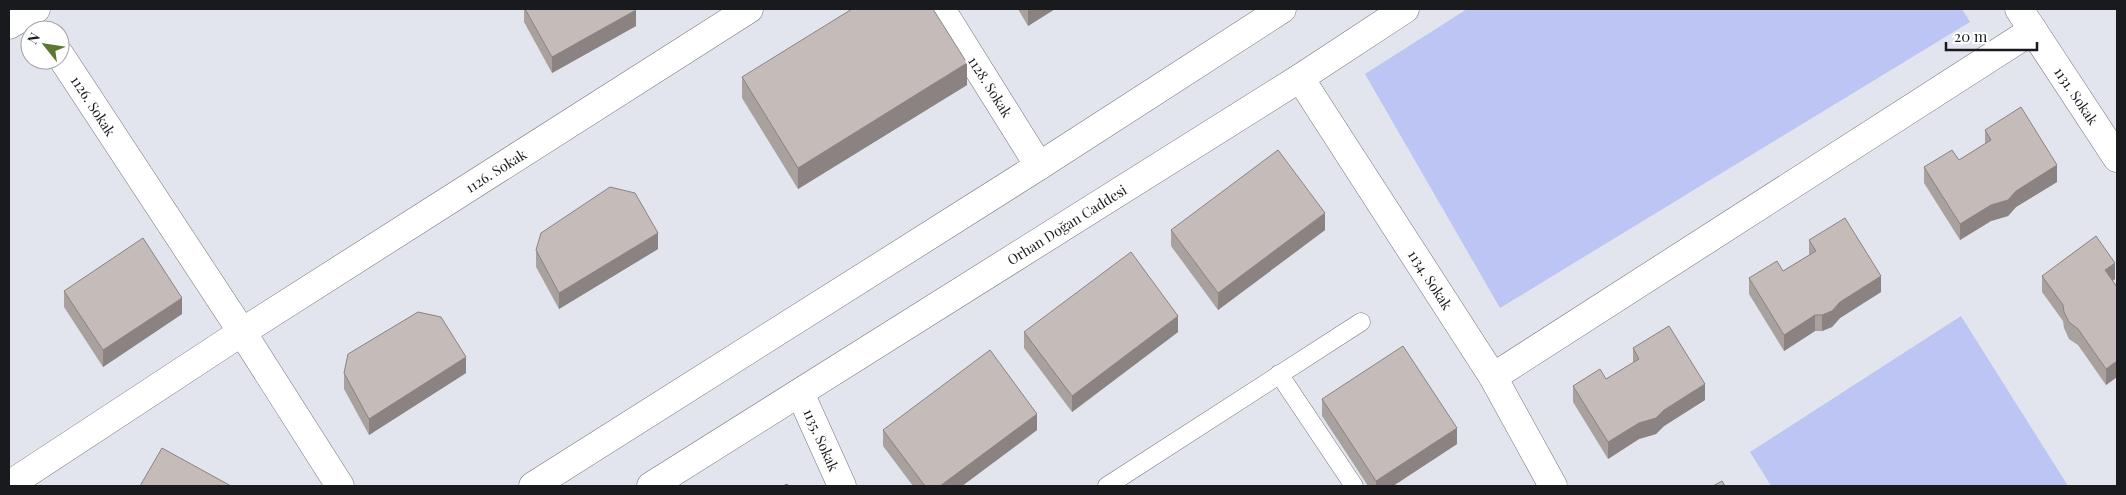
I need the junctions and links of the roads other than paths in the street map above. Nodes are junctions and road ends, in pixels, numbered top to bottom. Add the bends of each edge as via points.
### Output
1 (749, 9) edge
2 (941, 9) edge
3 (1282, 9) edge
4 (1405, 9) edge
5 (2026, 20) edge
6 (70, 70) edge
7 (1300, 78) junction
8 (2117, 158) edge
9 (1039, 166) junction
10 (1361, 322) dead end
11 (242, 332) junction
12 (1279, 374) junction
13 (1493, 377) junction
14 (800, 393) junction
15 (9, 485) edge
16 (340, 486) edge
17 (533, 486) edge
18 (651, 486) edge
19 (842, 486) edge
20 (1108, 486) edge
21 (1354, 486) edge
22 (1553, 486) edge

1 - 11 street, 1126. Sokak
2 - 9 street, 1128. Sokak
3 - 9 street
4 - 7 street, Orhan Doğan Caddesi
5 - 8 street, 1131. Sokak
5 - 13 street
6 - 11 street, 1126. Sokak
7 - 13 street, 1134. Sokak
7 - 14 street, Orhan Doğan Caddesi
9 - 17 street
10 - 12 lane
11 - 15 street, 1126. Sokak
11 - 16 street, 1126. Sokak
12 - 20 lane
12 - 21 lane
13 - 22 street, 1134. Sokak
14 - 18 street, Orhan Doğan Caddesi
14 - 19 street, 1135. Sokak

